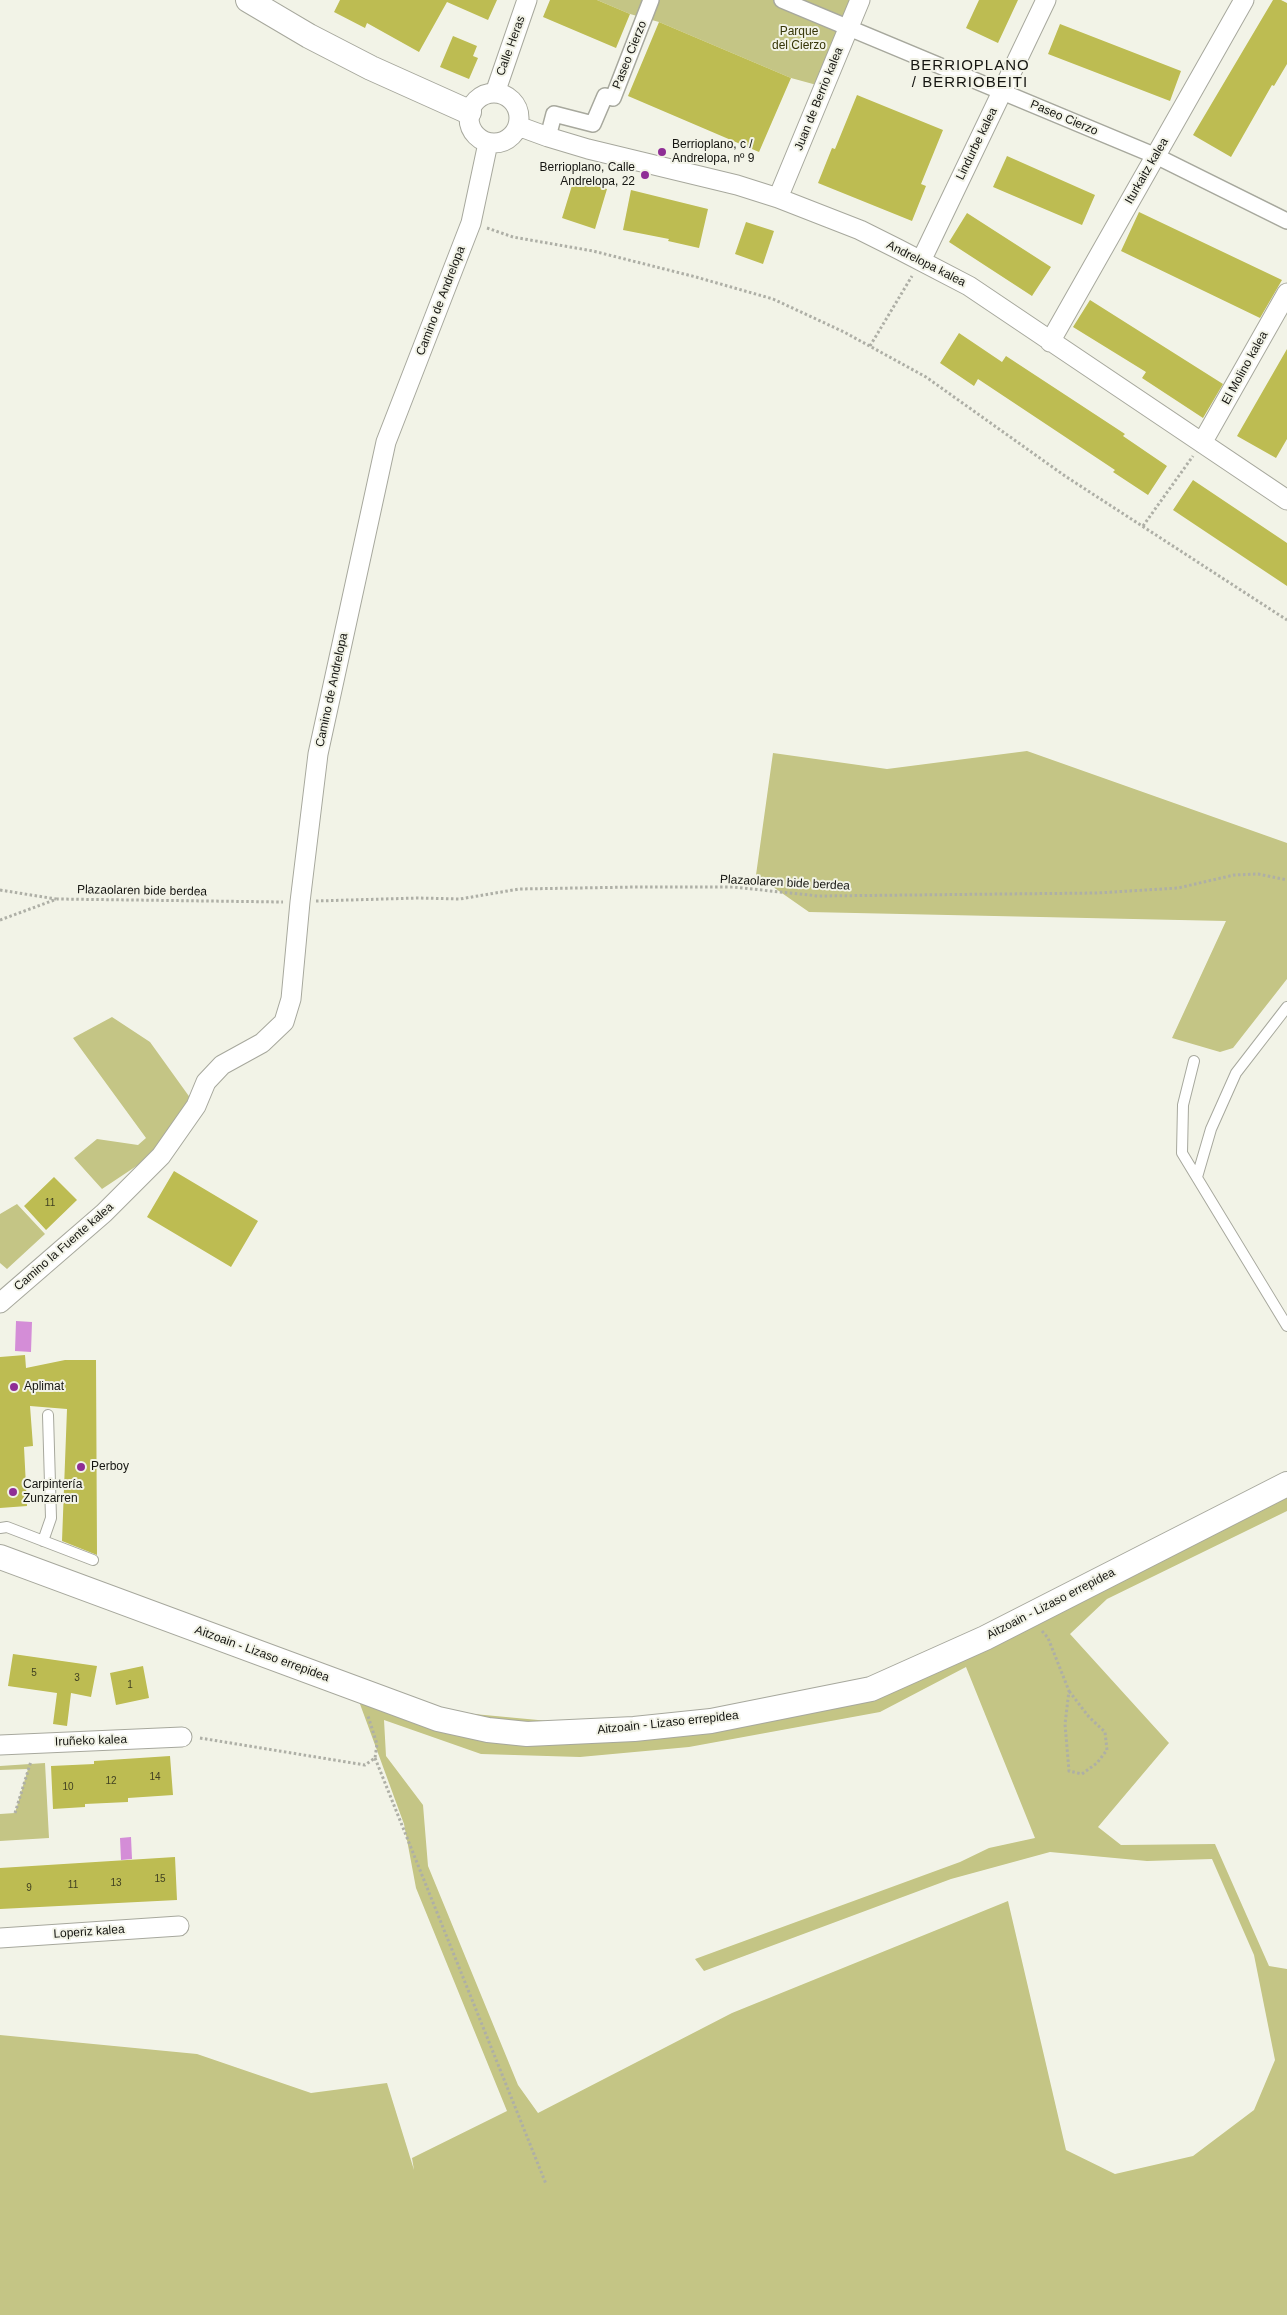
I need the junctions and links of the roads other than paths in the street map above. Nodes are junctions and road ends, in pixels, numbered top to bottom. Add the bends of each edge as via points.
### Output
1 (248, 0) edge
2 (527, 0) edge
3 (652, 0) edge
4 (782, 0) edge
5 (860, 0) edge
6 (1046, 0) edge
7 (1244, 0) edge
8 (849, 27) junction
9 (1003, 91) junction
10 (495, 93) junction
11 (469, 112) junction
12 (518, 126) junction
13 (548, 137) junction
14 (488, 143) junction
15 (1156, 156) junction
16 (778, 198) junction
17 (1287, 221) edge
18 (921, 261) junction
19 (1287, 293) edge
20 (1050, 342) junction
21 (1202, 443) junction
22 (1287, 500) edge
23 (1287, 1007) edge
24 (1194, 1061) dead end
25 (1197, 1177) junction
26 (127, 1190) joint
27 (0, 1303) edge
28 (1287, 1326) edge
29 (48, 1415) dead end
30 (1287, 1484) edge
31 (0, 1528) edge
32 (43, 1540) junction
33 (0, 1557) edge
34 (93, 1560) dead end
35 (182, 1737) road end
36 (0, 1745) edge
37 (179, 1926) dead end
38 (0, 1938) edge

1 - 11 street via 324,44
2 - 10 street, Calle Heras
3 - 13 street, Paseo Cierzo via 613,98 605,96 593,124 554,114
4 - 8 street, Paseo Cierzo
5 - 8 street, Juan de Berrio kalea
6 - 9 street, Lindurbe kalea
7 - 15 street, Iturkaitz kalea
8 - 9 street, Paseo Cierzo
8 - 16 street, Juan de Berrio kalea
9 - 15 street, Paseo Cierzo
9 - 18 street, Lindurbe kalea
10 - 11 street via 479,98
10 - 12 street via 509,98 514,104 518,111
11 - 14 street via 468,120 474,134
12 - 13 street, Andrelopa kalea
12 - 14 street via 509,138
13 - 16 street, Andrelopa kalea
14 - 26 street, Camino de Andrelopa via 471,223 386,442 318,754 291,999 284,1022 262,1043 222,1065 206,1082 196,1106 172,1143
15 - 17 street, Paseo Cierzo
15 - 20 street, Iturkaitz kalea
16 - 18 street, Andrelopa kalea via 860,230
18 - 20 street, Andrelopa kalea via 969,286
19 - 21 street, El Molino kalea
20 - 21 street, Andrelopa kalea
21 - 22 street, Andrelopa kalea
23 - 25 lane via 1236,1073 1211,1128
24 - 25 lane via 1183,1105 1182,1153
25 - 28 lane
26 - 27 street, Camino la Fuente kalea
29 - 32 lane via 50,1518
30 - 33 street, Aitzoain - Lizaso errepidea via 984,1638 871,1689 785,1708 673,1725 576,1732 528,1734 488,1730 438,1719
31 - 32 lane
32 - 34 lane
35 - 36 street, Iruñeko kalea
37 - 38 street, Loperiz kalea

